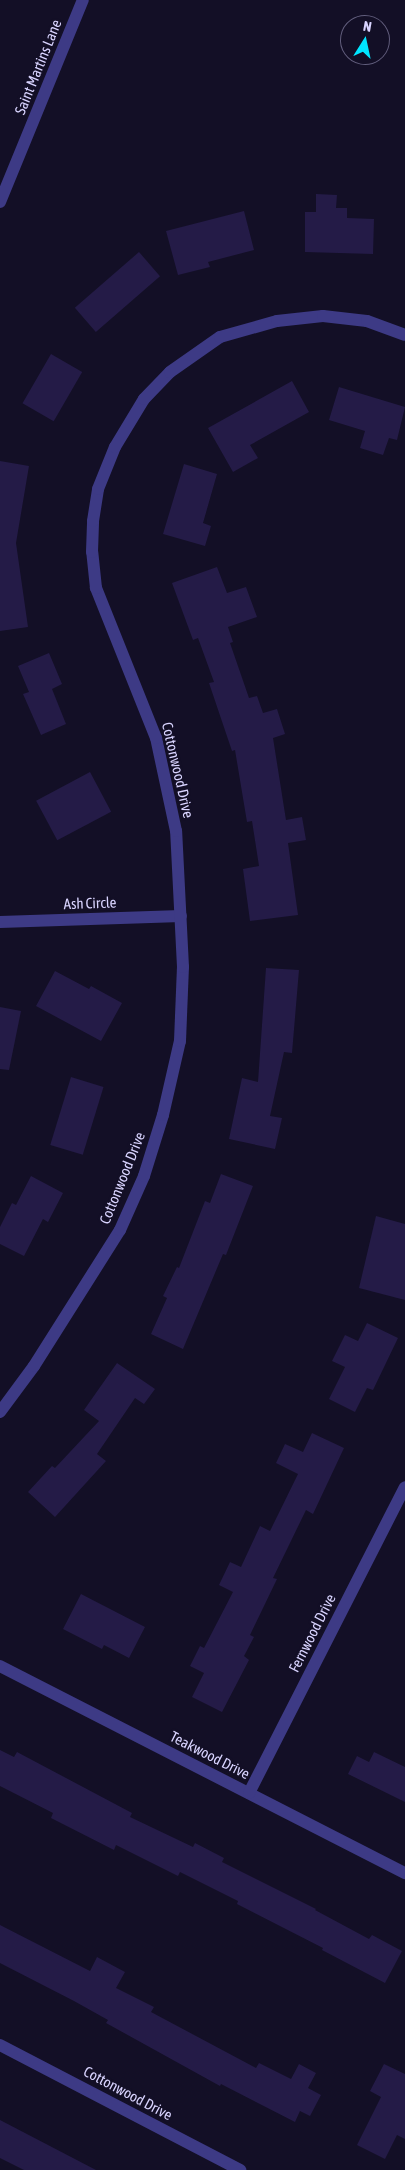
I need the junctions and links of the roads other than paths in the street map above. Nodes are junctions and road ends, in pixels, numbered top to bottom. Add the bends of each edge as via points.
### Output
1 (83, 0) edge
2 (0, 202) edge
3 (405, 334) edge
4 (181, 916) junction
5 (0, 922) edge
6 (0, 1412) edge
7 (405, 1487) edge
8 (0, 1666) edge
9 (249, 1793) junction
10 (405, 1873) edge
11 (0, 2045) edge
12 (240, 2170) edge

1 - 2 street, Saint Martins Lane
3 - 4 street, Cottonwood Drive via 367,321 322,316 277,321 220,337 170,372 144,399 115,447 98,489 92,552 96,588 156,738 176,831
4 - 5 street, Ash Circle
4 - 6 street, Cottonwood Drive via 180,1041 163,1115 144,1176 120,1230 34,1366
7 - 9 street, Fernwood Drive
8 - 9 street, Teakwood Drive
9 - 10 street, Teakwood Drive
11 - 12 street, Cottonwood Drive

